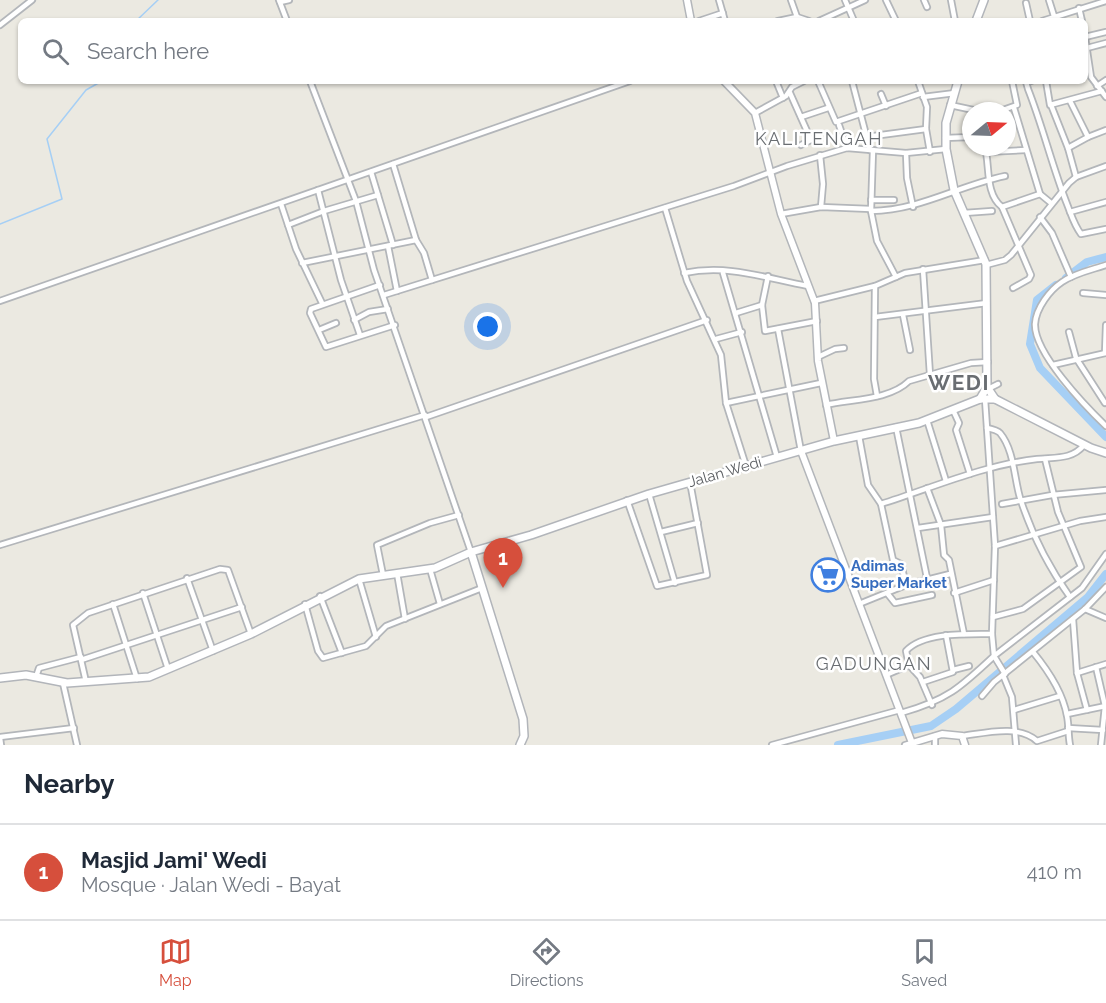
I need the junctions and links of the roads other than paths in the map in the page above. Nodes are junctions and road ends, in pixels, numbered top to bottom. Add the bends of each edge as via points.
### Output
1 (32, 0) edge
2 (289, 0) edge
3 (687, 0) edge
4 (719, 0) edge
5 (791, 0) edge
6 (845, 0) edge
7 (865, 0) edge
8 (885, 0) edge
9 (924, 0) edge
10 (951, 0) edge
11 (984, 0) edge
12 (1049, 0) edge
13 (279, 1) edge
14 (1106, 1) edge
15 (1026, 3) dead end
16 (1089, 3) edge
17 (927, 6) dead end
18 (848, 7) junction
19 (1079, 8) junction
20 (1052, 12) junction
21 (723, 13) junction
22 (797, 17) junction
23 (286, 18) edge
24 (690, 18) edge
25 (708, 18) edge
26 (724, 18) edge
27 (792, 18) edge
28 (800, 18) edge
29 (825, 18) edge
30 (853, 18) edge
31 (894, 18) edge
32 (954, 18) edge
33 (977, 18) edge
34 (1029, 18) edge
35 (1045, 18) edge
36 (1081, 18) edge
37 (0, 25) edge
38 (1106, 32) edge
39 (1088, 36) edge
40 (1106, 43) edge
41 (1088, 50) edge
42 (1088, 57) edge
43 (1106, 80) edge
44 (311, 84) edge
45 (621, 84) edge
46 (727, 84) edge
47 (777, 84) edge
48 (798, 84) edge
49 (819, 84) edge
50 (853, 84) edge
51 (919, 84) edge
52 (957, 84) edge
53 (1012, 84) edge
54 (1030, 84) edge
55 (1047, 84) edge
56 (1098, 86) junction
57 (1102, 91) junction
58 (790, 93) junction
59 (955, 93) junction
60 (881, 94) dead end
61 (923, 95) junction
62 (1106, 97) edge
63 (783, 98) junction
64 (1070, 101) junction
65 (950, 105) junction
66 (1052, 105) junction
67 (886, 106) junction
68 (1016, 106) edge
69 (828, 108) junction
70 (962, 108) edge
71 (755, 113) junction
72 (860, 115) junction
73 (1016, 115) edge
74 (801, 117) junction
75 (839, 125) dead end
76 (927, 129) junction
77 (1106, 130) edge
78 (962, 137) edge
79 (1088, 137) junction
80 (867, 138) junction
81 (945, 138) junction
82 (801, 145) dead end
83 (847, 148) junction
84 (1068, 148) junction
85 (945, 149) junction
86 (872, 150) junction
87 (1016, 150) edge
88 (1026, 150) junction
89 (930, 152) junction
90 (906, 153) junction
91 (820, 155) junction
92 (987, 156) edge
93 (393, 164) junction
94 (1106, 166) edge
95 (371, 172) junction
96 (768, 172) junction
97 (1005, 176) dead end
98 (1076, 177) junction
99 (989, 179) junction
100 (348, 180) junction
101 (318, 190) junction
102 (954, 190) junction
103 (1062, 192) junction
104 (1040, 194) junction
105 (378, 195) junction
106 (871, 200) junction
107 (894, 200) dead end
108 (356, 201) junction
109 (1106, 202) edge
110 (1051, 203) junction
111 (281, 204) junction
112 (822, 207) junction
113 (913, 207) junction
114 (1002, 207) junction
115 (665, 208) junction
116 (871, 210) junction
117 (324, 211) junction
118 (992, 211) dead end
119 (1070, 212) junction
120 (964, 213) junction
121 (781, 214) junction
122 (1040, 217) junction
123 (288, 225) junction
124 (1106, 229) edge
125 (416, 240) junction
126 (390, 245) junction
127 (1017, 247) junction
128 (370, 250) junction
129 (337, 255) junction
130 (985, 262) junction
131 (302, 263) junction
132 (1106, 265) edge
133 (923, 269) junction
134 (684, 273) junction
135 (723, 273) junction
136 (1070, 275) junction
137 (768, 276) junction
138 (896, 277) junction
139 (432, 280) junction
140 (380, 285) junction
141 (808, 286) junction
142 (875, 286) junction
143 (1013, 288) dead end
144 (397, 291) junction
145 (1083, 293) dead end
146 (346, 295) junction
147 (384, 295) junction
148 (1106, 295) edge
149 (0, 301) edge
150 (814, 301) junction
151 (322, 303) junction
152 (987, 303) junction
153 (762, 305) junction
154 (388, 309) junction
155 (927, 309) junction
156 (736, 313) junction
157 (903, 315) junction
158 (875, 317) junction
159 (354, 320) junction
160 (706, 320) junction
161 (817, 321) junction
162 (336, 323) dead end
163 (394, 325) junction
164 (1106, 325) edge
165 (778, 329) junction
166 (319, 330) junction
167 (742, 333) junction
168 (1069, 333) dead end
169 (360, 335) junction
170 (716, 339) junction
171 (844, 348) dead end
172 (910, 350) dead end
173 (1105, 353) edge
174 (818, 357) junction
175 (1076, 358) junction
176 (988, 362) junction
177 (1053, 365) junction
178 (930, 375) junction
179 (918, 379) junction
180 (821, 383) junction
181 (998, 384) dead end
182 (920, 385) dead end
183 (988, 388) junction
184 (790, 390) junction
185 (759, 396) junction
186 (877, 396) junction
187 (983, 399) junction
188 (995, 399) junction
189 (726, 403) junction
190 (1105, 403) edge
191 (826, 405) junction
192 (953, 410) junction
193 (425, 416) junction
194 (927, 420) junction
195 (1106, 426) edge
196 (896, 427) junction
197 (987, 429) junction
198 (859, 434) junction
199 (834, 441) junction
200 (1084, 445) junction
201 (801, 451) junction
202 (1105, 455) edge
203 (777, 458) junction
204 (1045, 459) junction
205 (1011, 464) junction
206 (746, 466) junction
207 (990, 469) junction
208 (970, 474) junction
209 (946, 481) junction
210 (690, 482) junction
211 (927, 488) junction
212 (1106, 490) edge
213 (649, 494) junction
214 (909, 494) junction
215 (1052, 495) junction
216 (627, 500) junction
217 (1020, 501) junction
218 (881, 504) junction
219 (1002, 504) dead end
220 (459, 515) junction
221 (993, 517) junction
222 (1106, 517) edge
223 (698, 523) junction
224 (941, 525) junction
225 (1063, 526) junction
226 (918, 528) junction
227 (661, 532) junction
228 (1035, 534) junction
229 (0, 545) edge
230 (995, 546) junction
231 (471, 552) junction
232 (1106, 554) edge
233 (1081, 567) junction
234 (430, 569) junction
235 (397, 573) junction
236 (950, 574) junction
237 (383, 575) junction
238 (927, 578) junction
239 (1091, 578) junction
240 (187, 579) junction
241 (359, 579) junction
242 (994, 580) junction
243 (675, 583) junction
244 (1060, 583) junction
245 (906, 585) junction
246 (1106, 587) edge
247 (482, 588) junction
248 (143, 593) junction
249 (888, 593) junction
250 (954, 593) junction
251 (932, 595) dead end
252 (320, 596) junction
253 (1106, 596) edge
254 (1070, 597) junction
255 (1097, 598) junction
256 (113, 604) junction
257 (305, 604) junction
258 (440, 604) junction
259 (859, 604) junction
260 (242, 608) junction
261 (1085, 609) junction
262 (993, 617) junction
263 (1106, 618) edge
264 (405, 619) junction
265 (1073, 619) junction
266 (202, 621) junction
267 (157, 634) junction
268 (251, 634) junction
269 (964, 634) junction
270 (992, 634) junction
271 (946, 635) junction
272 (376, 637) junction
273 (126, 645) junction
274 (213, 651) junction
275 (1033, 652) junction
276 (342, 653) junction
277 (996, 658) junction
278 (81, 659) junction
279 (1106, 664) edge
280 (909, 665) junction
281 (969, 666) dead end
282 (1096, 667) junction
283 (168, 669) junction
284 (953, 670) junction
285 (1077, 673) junction
286 (1004, 674) junction
287 (886, 675) junction
288 (36, 677) junction
289 (0, 678) edge
290 (136, 679) junction
291 (86, 682) junction
292 (923, 682) junction
293 (63, 683) junction
294 (982, 696) dead end
295 (1060, 696) junction
296 (932, 705) junction
297 (1105, 706) edge
298 (1014, 710) junction
299 (1087, 710) junction
300 (900, 712) junction
301 (1067, 714) junction
302 (74, 728) junction
303 (1068, 730) junction
304 (1103, 730) junction
305 (1017, 731) junction
306 (935, 736) junction
307 (962, 736) junction
308 (0, 738) edge
309 (909, 744) edge
310 (1, 745) edge
311 (77, 745) edge
312 (520, 745) edge
313 (772, 745) edge
314 (935, 745) edge
315 (965, 745) edge
316 (1016, 745) edge
317 (1070, 745) edge
318 (1101, 745) edge

1 - 37 street
2 - 13 street
3 - 24 street
4 - 21 street
5 - 22 street
6 - 18 street
7 - 18 street
8 - 31 street
9 - 17 street
10 - 32 street
11 - 33 main road
12 - 20 street
13 - 23 street
14 - 16 street
15 - 34 street
16 - 19 street
18 - 29 street
18 - 30 street
19 - 20 street
19 - 36 street
20 - 35 street
21 - 25 street
21 - 26 street
22 - 27 street
22 - 28 street
38 - 39 street
40 - 41 street
42 - 56 street via 1091,77
43 - 56 street
44 - 100 street
45 - 93 street
46 - 71 street
47 - 63 street
48 - 58 street
49 - 69 street
50 - 72 street
51 - 61 street
52 - 59 main road
53 - 68 street
54 - 103 street
55 - 66 street
56 - 57 street
57 - 62 street
57 - 64 street
58 - 63 street
58 - 74 street
59 - 61 street
59 - 65 main road
60 - 67 street
61 - 67 street
61 - 76 street
63 - 71 street
64 - 66 street
64 - 79 street
65 - 70 street
65 - 81 main road
66 - 84 street
67 - 72 street
69 - 72 street via 836,122
69 - 74 street
71 - 96 street
72 - 80 street
73 - 88 street
74 - 82 street via 811,140
75 - 83 street
76 - 80 street
76 - 89 street
77 - 79 street
78 - 81 street
79 - 84 street
80 - 86 street
81 - 85 main road
83 - 86 street
83 - 91 street
84 - 98 street
85 - 89 street
85 - 102 main road
86 - 90 street
86 - 106 street
87 - 88 street
88 - 104 street
89 - 90 street
90 - 113 street
91 - 96 street
91 - 112 street
92 - 99 street
93 - 95 street
93 - 125 street
94 - 98 street
95 - 100 street
95 - 105 street
96 - 115 street
96 - 121 street
97 - 99 street
98 - 103 street
99 - 102 street
99 - 114 street
100 - 101 street
100 - 108 street
101 - 111 street
101 - 117 street
102 - 113 street
102 - 120 main road
103 - 110 street
103 - 119 street
104 - 110 street
104 - 114 street
105 - 108 street
105 - 126 street
106 - 107 street
106 - 116 street
108 - 117 street
108 - 128 street
109 - 119 street
110 - 122 street
111 - 123 street
111 - 149 street
112 - 116 street
112 - 121 street
113 - 116 street
114 - 127 street
115 - 134 street
115 - 139 street
116 - 138 street via 877,241
117 - 123 street
117 - 129 street
118 - 120 street
119 - 124 street via 1081,234
120 - 130 main road
121 - 141 street
122 - 127 street
122 - 136 street via 1054,236
123 - 131 street
125 - 126 street
125 - 139 street
126 - 128 street
126 - 144 street
127 - 130 street via 1005,260
127 - 143 street via 1031,276
128 - 129 street
128 - 140 street
129 - 131 street
129 - 146 street
130 - 133 street
130 - 152 main road
131 - 151 street
132 - 136 street
133 - 138 street
133 - 155 street
134 - 135 street
134 - 160 street
135 - 137 street
135 - 156 street
136 - 177 street via 1045,299 1035,324
137 - 141 street
137 - 153 street
138 - 142 street
139 - 144 street
140 - 146 street
140 - 147 street
141 - 150 street
142 - 150 street
142 - 158 street
144 - 147 street
145 - 148 street
146 - 151 street
146 - 159 street
147 - 154 street
150 - 161 street
151 - 166 street via 310,312
152 - 155 street
152 - 176 main road
153 - 156 street
153 - 165 street via 765,331
154 - 159 street
154 - 163 street
155 - 157 street
155 - 178 street
156 - 167 street
157 - 158 street
157 - 172 street
158 - 186 street
159 - 169 street
160 - 170 street
160 - 193 street
161 - 165 street
161 - 174 street
162 - 166 street
163 - 169 street
163 - 193 street
164 - 173 street
165 - 184 street
166 - 169 street via 326,347
167 - 170 street
167 - 185 street
168 - 175 street
170 - 189 street
171 - 174 street
173 - 175 street
174 - 180 street
175 - 177 street
175 - 190 street
176 - 178 street
176 - 183 main road
177 - 195 street via 1081,402
178 - 179 street
179 - 182 street
179 - 186 street
180 - 184 street
180 - 191 street
181 - 183 street
183 - 187 main road
183 - 188 main road
184 - 185 street
184 - 201 street
185 - 189 street
185 - 203 street
186 - 191 street
187 - 188 main road
187 - 192 main road, Jalan Wedi
187 - 197 street
188 - 200 main road
189 - 206 street
191 - 199 street
192 - 194 main road, Jalan Wedi
192 - 208 street
193 - 220 street
193 - 229 street
194 - 196 main road, Jalan Wedi
194 - 209 street
196 - 198 main road, Jalan Wedi
196 - 214 street
197 - 205 street via 1000,433
197 - 207 street
198 - 199 main road, Jalan Wedi
198 - 218 street via 868,485
199 - 201 main road, Jalan Wedi
200 - 202 main road
200 - 204 street via 1072,455
201 - 203 main road, Jalan Wedi
201 - 259 street
203 - 206 main road, Jalan Wedi
204 - 205 street
204 - 215 street
205 - 207 street
205 - 217 street
206 - 210 main road, Jalan Wedi
207 - 208 street
207 - 221 street
208 - 209 street
209 - 211 street
210 - 213 main road, Jalan Wedi
210 - 223 street
211 - 214 street
211 - 224 street
212 - 215 street
213 - 216 main road, Jalan Wedi
213 - 227 street
214 - 218 street
214 - 226 street
215 - 217 street
215 - 225 street
216 - 231 main road, Jalan Wedi
216 - 243 street via 656,584
217 - 219 street
217 - 228 street
218 - 245 street via 893,560 901,564
220 - 231 street
220 - 237 street via 377,545
221 - 224 street
221 - 230 street
222 - 225 street
223 - 227 street
223 - 243 street via 708,574
224 - 226 street
224 - 236 street
225 - 228 street
225 - 233 street
226 - 238 street
227 - 243 street
228 - 230 street
228 - 244 street
230 - 242 street
231 - 234 main road, Jalan Wedi
231 - 247 main road
232 - 239 street
233 - 239 street
233 - 244 street
234 - 235 main road, Jalan Wedi
234 - 258 street
235 - 237 main road, Jalan Wedi
235 - 264 street
236 - 238 street
236 - 250 street
237 - 241 main road, Jalan Wedi
238 - 245 street
239 - 254 street
240 - 248 street
240 - 260 street via 227,568
240 - 266 street
241 - 252 main road, Jalan Wedi
241 - 272 street
242 - 250 street
242 - 262 street
244 - 254 street
244 - 262 street via 1023,609
245 - 249 street
246 - 255 street
247 - 258 street
247 - 312 main road via 523,719
248 - 256 street
248 - 267 street
249 - 251 street via 895,603
249 - 259 street
250 - 269 street
252 - 257 main road, Jalan Wedi
252 - 276 street
253 - 255 street
254 - 277 street
255 - 261 street
256 - 273 street
256 - 278 street via 88,613 73,625
257 - 268 main road, Jalan Wedi
257 - 276 street via 320,657
258 - 264 street
259 - 287 street
260 - 266 street
260 - 268 street
261 - 263 street
261 - 265 street
262 - 270 street
264 - 272 street via 384,628
265 - 275 street
265 - 285 street
266 - 267 street
266 - 274 street
267 - 273 street
267 - 283 street
268 - 274 main road, Jalan Wedi
269 - 270 street
269 - 271 street
270 - 277 street
271 - 280 street via 908,648 905,653
271 - 284 street
272 - 276 street via 366,646
273 - 278 street
273 - 290 street
274 - 283 main road, Jalan Wedi
275 - 286 street
275 - 295 street
277 - 286 street
277 - 296 street
278 - 288 street via 39,668
278 - 291 street
279 - 282 street
280 - 287 street
280 - 292 street
281 - 284 street
282 - 285 street
282 - 297 street
283 - 290 main road, Jalan Wedi
284 - 292 street via 949,675
285 - 299 street
286 - 294 street
286 - 298 street
287 - 300 street
288 - 289 main road, Jalan Wedi
288 - 293 main road, Jalan Wedi
290 - 291 main road, Jalan Wedi
291 - 293 main road, Jalan Wedi
292 - 296 street
293 - 302 street
295 - 298 street
295 - 301 street
296 - 300 street
297 - 299 street
297 - 304 street
298 - 305 street
299 - 301 street
300 - 309 street
300 - 313 street
301 - 303 street
302 - 308 street
302 - 311 street
303 - 304 street
303 - 305 street via 1037,741
303 - 317 street
304 - 318 street
305 - 307 street
305 - 316 street
306 - 307 street
306 - 309 street
306 - 314 street
307 - 315 street
308 - 310 street

